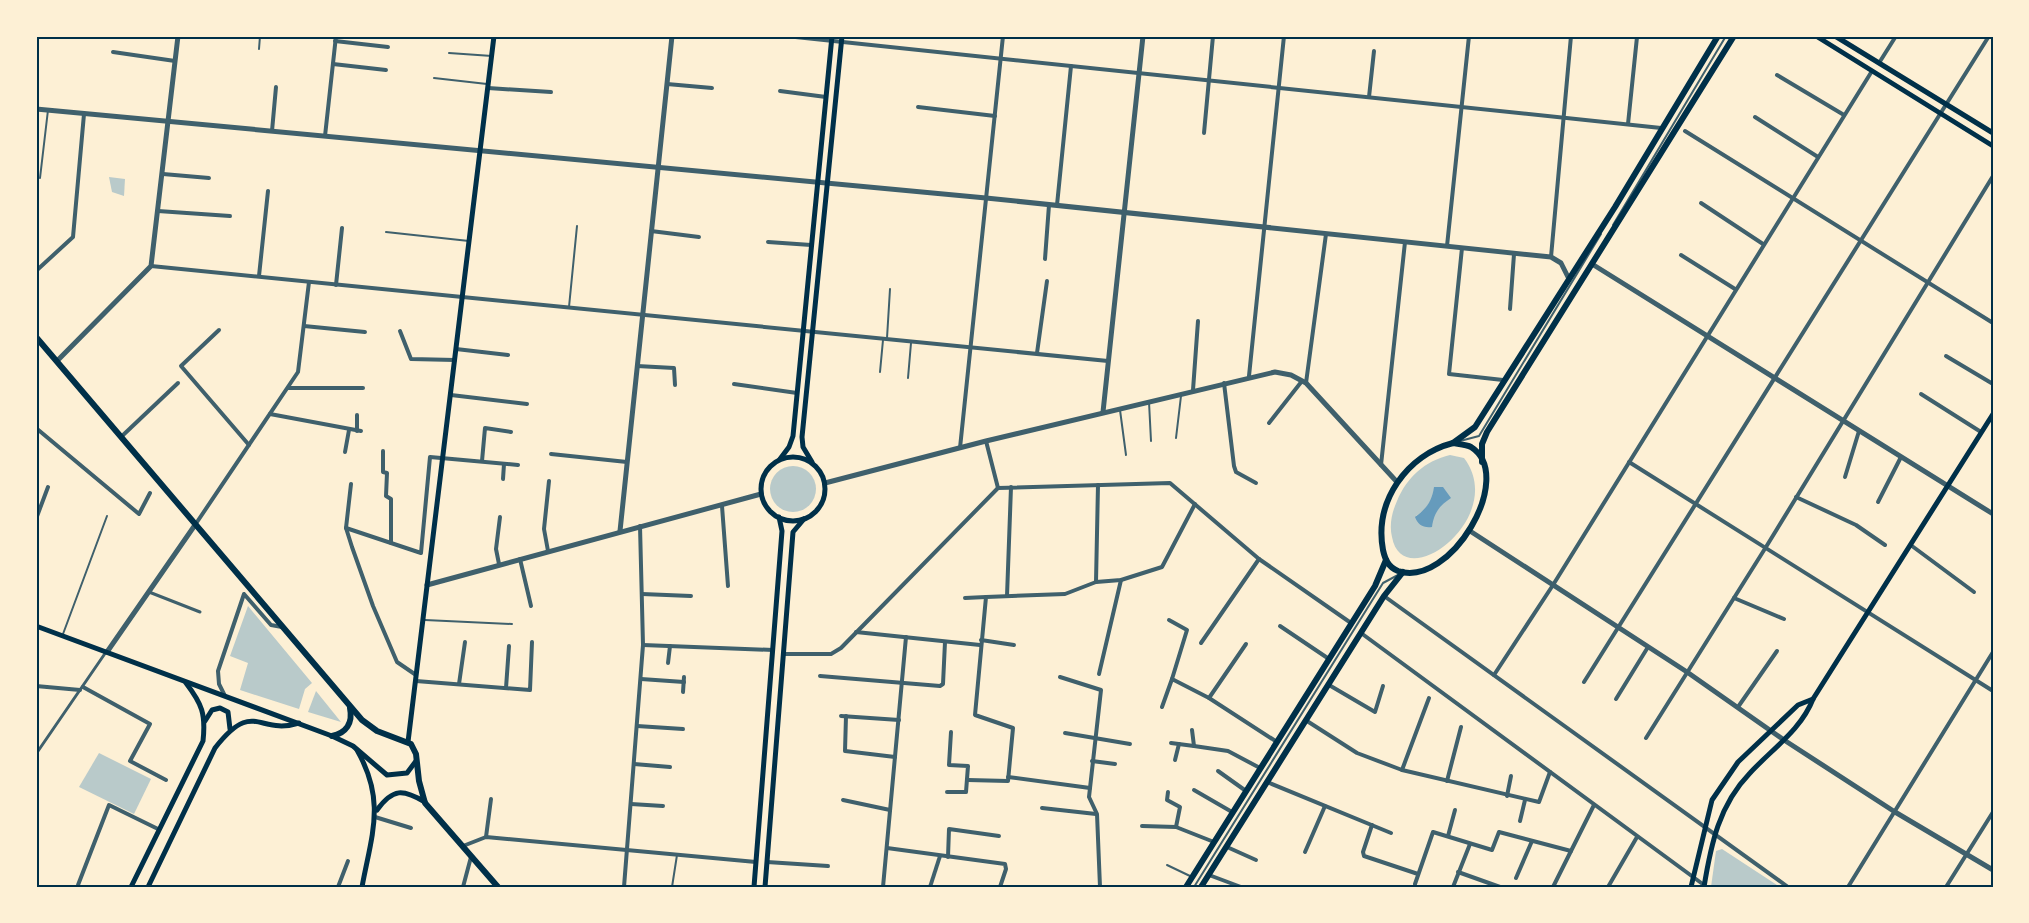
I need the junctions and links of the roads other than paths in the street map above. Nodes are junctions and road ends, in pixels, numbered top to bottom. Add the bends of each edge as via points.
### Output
1 (178, 36) edge
2 (260, 36) edge
3 (494, 36) edge
4 (672, 36) edge
5 (786, 36) edge
6 (1003, 36) edge
7 (1143, 36) edge
8 (1213, 36) edge
9 (1284, 36) edge
10 (1469, 36) edge
11 (1571, 36) edge
12 (1718, 36) edge
13 (1726, 36) edge
14 (1734, 36) edge
15 (1816, 36) edge
16 (1835, 36) edge
17 (1896, 36) edge
18 (1989, 36) edge
19 (1637, 37) edge
20 (832, 38) edge
21 (335, 39) edge
22 (841, 39) edge
23 (388, 47) dead end
24 (259, 49) dead end
25 (1374, 51) dead end
26 (113, 52) dead end
27 (449, 53) dead end
28 (492, 56) junction
29 (1001, 59) junction
30 (176, 61) junction
31 (1879, 63) junction
32 (333, 64) junction
33 (1071, 66) junction
34 (386, 70) dead end
35 (1872, 71) junction
36 (1139, 73) junction
37 (1777, 75) dead end
38 (434, 78) dead end
39 (1209, 80) junction
40 (667, 84) junction
41 (488, 86) junction
42 (276, 87) dead end
43 (1279, 87) junction
44 (712, 88) dead end
45 (780, 91) dead end
46 (551, 92) dead end
47 (826, 97) junction
48 (1369, 97) junction
49 (1946, 105) junction
50 (1462, 106) junction
51 (918, 107) dead end
52 (36, 109) edge
53 (48, 110) junction
54 (1941, 113) junction
55 (84, 114) junction
56 (1844, 115) junction
57 (995, 116) junction
58 (1564, 117) junction
59 (1755, 117) dead end
60 (168, 123) junction
61 (1628, 124) junction
62 (1661, 128) junction
63 (1685, 131) dead end
64 (272, 132) junction
65 (1204, 133) dead end
66 (1993, 133) edge
67 (325, 136) junction
68 (1993, 146) edge
69 (480, 151) junction
70 (1818, 157) junction
71 (658, 168) junction
72 (163, 174) junction
73 (1993, 176) edge
74 (40, 178) dead end
75 (209, 178) dead end
76 (817, 183) junction
77 (827, 183) junction
78 (268, 191) dead end
79 (1792, 196) junction
80 (986, 198) junction
81 (1701, 203) dead end
82 (1049, 205) junction
83 (1057, 206) junction
84 (1615, 207) junction
85 (158, 211) junction
86 (1124, 213) junction
87 (230, 216) dead end
88 (577, 226) dead end
89 (342, 228) dead end
90 (1265, 228) junction
91 (651, 231) junction
92 (386, 232) dead end
93 (1326, 234) junction
94 (699, 237) dead end
95 (1860, 239) junction
96 (469, 241) junction
97 (768, 242) dead end
98 (1405, 242) junction
99 (1763, 244) junction
100 (811, 245) junction
101 (1447, 246) junction
102 (1462, 248) junction
103 (1514, 254) junction
104 (1681, 255) dead end
105 (1551, 257) junction
106 (1045, 260) dead end
107 (1592, 264) junction
108 (152, 266) junction
109 (36, 271) edge
110 (259, 276) junction
111 (1568, 277) junction
112 (1047, 281) dead end
113 (309, 282) junction
114 (1928, 282) junction
115 (336, 285) junction
116 (890, 288) dead end
117 (1735, 290) junction
118 (462, 297) junction
119 (569, 307) junction
120 (1510, 309) dead end
121 (643, 314) junction
122 (1198, 321) dead end
123 (1993, 323) edge
124 (304, 326) junction
125 (803, 329) junction
126 (219, 330) dead end
127 (813, 330) junction
128 (400, 331) dead end
129 (365, 332) dead end
130 (36, 336) edge
131 (1706, 336) junction
132 (885, 338) junction
133 (912, 340) junction
134 (971, 346) junction
135 (456, 349) junction
136 (1037, 353) junction
137 (508, 355) dead end
138 (1947, 356) dead end
139 (455, 360) junction
140 (57, 361) junction
141 (1108, 361) junction
142 (637, 366) junction
143 (880, 372) dead end
144 (1250, 376) junction
145 (908, 378) dead end
146 (1774, 378) junction
147 (1503, 380) junction
148 (1224, 382) junction
149 (1304, 382) junction
150 (178, 383) dead end
151 (734, 384) dead end
152 (1993, 384) edge
153 (675, 386) dead end
154 (288, 388) junction
155 (363, 388) dead end
156 (1193, 390) junction
157 (797, 393) junction
158 (1182, 393) junction
159 (1921, 394) dead end
160 (450, 395) junction
161 (1149, 401) junction
162 (527, 404) dead end
163 (1119, 408) junction
164 (1103, 412) junction
165 (270, 414) junction
166 (1993, 414) edge
167 (357, 415) dead end
168 (1843, 421) junction
169 (1269, 423) dead end
170 (36, 428) edge
171 (349, 430) junction
172 (1859, 431) junction
173 (511, 432) dead end
174 (1982, 432) junction
175 (121, 437) junction
176 (1176, 438) dead end
177 (986, 441) junction
178 (1151, 441) dead end
179 (1453, 443) junction
180 (249, 445) junction
181 (960, 448) junction
182 (383, 451) dead end
183 (345, 452) dead end
184 (551, 454) dead end
185 (1126, 454) dead end
186 (1901, 457) junction
187 (443, 458) junction
188 (780, 459) junction
189 (482, 461) junction
190 (627, 462) junction
191 (812, 462) junction
192 (1482, 462) junction
193 (1629, 462) junction
194 (504, 464) junction
195 (518, 465) dead end
196 (1381, 465) junction
197 (1845, 477) dead end
198 (503, 479) dead end
199 (549, 481) dead end
200 (1397, 482) junction
201 (825, 483) junction
202 (1256, 483) dead end
203 (351, 484) dead end
204 (1098, 485) junction
205 (1948, 486) junction
206 (48, 487) dead end
207 (998, 488) junction
208 (1011, 488) junction
209 (150, 493) dead end
210 (761, 494) junction
211 (1796, 497) junction
212 (1878, 502) dead end
213 (1695, 503) junction
214 (1195, 504) junction
215 (722, 506) junction
216 (1993, 514) edge
217 (107, 516) dead end
218 (500, 517) dead end
219 (779, 518) junction
220 (36, 519) edge
221 (804, 519) junction
222 (195, 525) junction
223 (640, 526) junction
224 (346, 528) junction
225 (620, 531) junction
226 (1470, 531) junction
227 (391, 543) junction
228 (1886, 545) dead end
229 (1911, 546) junction
230 (1766, 547) junction
231 (548, 551) junction
232 (519, 559) junction
233 (1259, 559) junction
234 (1386, 560) junction
235 (500, 564) junction
236 (1403, 572) junction
237 (1121, 580) junction
238 (1096, 582) junction
239 (427, 585) junction
240 (1553, 585) junction
241 (728, 586) dead end
242 (148, 591) junction
243 (1974, 592) dead end
244 (642, 594) junction
245 (691, 596) dead end
246 (1007, 596) junction
247 (1384, 596) junction
248 (986, 597) junction
249 (965, 598) dead end
250 (1734, 598) junction
251 (531, 606) dead end
252 (1869, 611) junction
253 (200, 612) dead end
254 (1784, 619) dead end
255 (423, 620) junction
256 (1169, 620) dead end
257 (512, 624) dead end
258 (1352, 624) junction
259 (36, 626) edge
260 (1280, 626) dead end
261 (284, 627) junction
262 (1619, 627) junction
263 (855, 632) junction
264 (1360, 633) junction
265 (62, 635) junction
266 (906, 637) junction
267 (465, 642) dead end
268 (532, 642) dead end
269 (945, 642) junction
270 (981, 643) junction
271 (1201, 643) dead end
272 (1246, 644) dead end
273 (643, 645) junction
274 (1014, 645) dead end
275 (509, 646) dead end
276 (670, 646) junction
277 (1648, 646) junction
278 (773, 650) junction
279 (1777, 651) dead end
280 (106, 652) junction
281 (1993, 652) edge
282 (784, 654) junction
283 (1330, 659) junction
284 (668, 663) dead end
285 (1688, 672) junction
286 (1099, 674) dead end
287 (1494, 675) junction
288 (820, 676) dead end
289 (1060, 677) dead end
290 (416, 678) junction
291 (641, 679) junction
292 (1172, 679) junction
293 (1976, 680) junction
294 (186, 682) junction
295 (902, 682) junction
296 (1584, 682) dead end
297 (459, 684) junction
298 (1329, 685) junction
299 (36, 686) edge
300 (1383, 686) dead end
301 (81, 688) junction
302 (506, 688) junction
303 (1993, 691) edge
304 (683, 692) dead end
305 (226, 697) junction
306 (1209, 698) junction
307 (1428, 698) dead end
308 (1616, 699) dead end
309 (1813, 699) junction
310 (349, 704) junction
311 (1162, 707) dead end
312 (1738, 707) junction
313 (898, 720) junction
314 (205, 721) junction
315 (1307, 721) junction
316 (300, 723) junction
317 (637, 726) junction
318 (1461, 727) dead end
319 (230, 729) junction
320 (683, 729) dead end
321 (1192, 730) dead end
322 (951, 732) dead end
323 (1772, 732) junction
324 (1065, 733) dead end
325 (332, 736) junction
326 (1646, 738) dead end
327 (1095, 739) junction
328 (1784, 740) junction
329 (408, 742) junction
330 (1171, 743) dead end
331 (1278, 743) junction
332 (1130, 744) dead end
333 (1179, 744) junction
334 (1194, 746) junction
335 (355, 747) junction
336 (36, 754) edge
337 (895, 757) junction
338 (417, 759) junction
339 (1175, 760) dead end
340 (1092, 761) junction
341 (634, 764) junction
342 (1115, 764) dead end
343 (670, 767) dead end
344 (1261, 768) junction
345 (1402, 770) junction
346 (1218, 771) dead end
347 (1550, 771) junction
348 (1511, 776) dead end
349 (1008, 779) junction
350 (166, 780) dead end
351 (968, 780) junction
352 (1447, 781) junction
353 (1267, 782) junction
354 (1090, 788) junction
355 (1194, 790) dead end
356 (1246, 791) junction
357 (947, 792) dead end
358 (1168, 792) dead end
359 (1507, 796) junction
360 (491, 799) dead end
361 (843, 800) dead end
362 (1525, 800) junction
363 (425, 802) junction
364 (631, 804) junction
365 (1594, 805) junction
366 (663, 806) dead end
367 (1325, 806) junction
368 (1042, 808) dead end
369 (376, 810) junction
370 (890, 810) junction
371 (1455, 810) dead end
372 (1233, 812) junction
373 (1895, 812) junction
374 (1993, 812) edge
375 (1097, 814) junction
376 (375, 817) junction
377 (1520, 820) dead end
378 (1372, 825) junction
379 (1143, 826) dead end
380 (1176, 827) junction
381 (411, 828) dead end
382 (1704, 828) junction
383 (158, 829) junction
384 (1391, 832) dead end
385 (1713, 834) junction
386 (999, 836) dead end
387 (1449, 836) junction
388 (486, 837) junction
389 (1637, 837) junction
390 (1532, 841) junction
391 (1215, 843) junction
392 (1470, 844) junction
393 (462, 846) junction
394 (1226, 846) junction
395 (887, 848) junction
396 (628, 850) junction
397 (1571, 851) junction
398 (1305, 852) dead end
399 (1967, 853) junction
400 (677, 855) junction
401 (940, 856) junction
402 (472, 857) junction
403 (948, 857) junction
404 (1256, 860) dead end
405 (348, 861) dead end
406 (756, 861) junction
407 (767, 862) junction
408 (1167, 865) dead end
409 (828, 866) dead end
410 (1993, 870) edge
411 (1458, 872) junction
412 (1208, 874) junction
413 (1418, 874) junction
414 (1192, 878) junction
415 (1516, 878) dead end
416 (1692, 878) junction
417 (78, 885) dead end
418 (1415, 885) dead end
419 (1704, 886) edge
420 (131, 887) edge
421 (148, 887) edge
422 (338, 887) edge
423 (362, 887) edge
424 (463, 887) edge
425 (498, 887) edge
426 (624, 887) edge
427 (672, 887) edge
428 (754, 887) edge
429 (765, 887) edge
430 (883, 887) edge
431 (930, 887) edge
432 (1000, 887) edge
433 (1100, 887) edge
434 (1186, 887) edge
435 (1194, 887) edge
436 (1201, 887) edge
437 (1241, 887) edge
438 (1453, 887) edge
439 (1500, 887) edge
440 (1553, 887) edge
441 (1608, 887) edge
442 (1691, 887) edge
443 (1788, 887) edge
444 (1848, 887) edge
445 (1946, 887) edge

1 - 30 street
2 - 24 lane
3 - 28 main road
4 - 40 street
5 - 20 street
6 - 29 street
7 - 36 street
8 - 39 street
9 - 43 street
10 - 50 street
11 - 58 street
12 - 62 main road
13 - 107 lane via 1631,190
14 - 107 main road
15 - 35 main road
16 - 31 main road
17 - 31 street
18 - 49 street
19 - 61 street
20 - 22 street
20 - 47 main road
21 - 23 street
21 - 32 street
22 - 29 street
22 - 77 main road
25 - 48 street
26 - 30 street
27 - 28 lane
28 - 41 main road
29 - 33 street
29 - 57 street
30 - 60 street
31 - 49 main road
32 - 34 street
32 - 67 street
33 - 36 street
33 - 83 street
35 - 54 main road
35 - 56 street
36 - 39 street
36 - 86 street
37 - 56 street
38 - 41 lane
39 - 43 street
39 - 65 street
40 - 44 street
40 - 71 street
41 - 46 street
41 - 69 main road
42 - 64 street
43 - 48 street
43 - 90 street
45 - 47 street
47 - 76 main road
48 - 50 street
49 - 54 street
49 - 66 main road
50 - 58 street
50 - 101 street
51 - 57 street
52 - 53 street
53 - 55 street
53 - 74 lane
54 - 68 main road
54 - 95 street
55 - 60 street
55 - 109 street via 73,237
56 - 70 street
57 - 80 street
58 - 61 street
58 - 105 street
59 - 70 street
60 - 64 street
60 - 72 street
61 - 62 street
62 - 84 main road
63 - 79 street
64 - 67 street
67 - 69 street
69 - 71 street
69 - 96 main road
70 - 79 street
71 - 76 street
71 - 91 street
72 - 75 street
72 - 85 street
73 - 114 street
76 - 77 street
76 - 100 main road
77 - 80 street
77 - 127 main road
78 - 110 street
79 - 95 street
79 - 99 street
80 - 82 street
80 - 134 street
81 - 99 street
82 - 83 street
82 - 106 street
83 - 86 street
84 - 111 main road
84 - 179 lane via 1479,436
85 - 87 street
85 - 108 street
86 - 90 street
86 - 141 street
88 - 119 lane
89 - 115 street
90 - 93 street
90 - 144 street
91 - 94 street
91 - 121 street
92 - 96 lane
93 - 98 street
93 - 149 street
95 - 114 street
95 - 146 street
96 - 118 main road
97 - 100 street
98 - 101 street
98 - 196 street
99 - 117 street
100 - 125 main road
101 - 102 street
102 - 103 street
102 - 147 street via 1449,374
103 - 105 street
103 - 120 street
104 - 117 street
105 - 111 street via 1561,263
107 - 131 street
107 - 192 main road via 1487,432
108 - 110 street
108 - 140 street
110 - 113 street
111 - 147 main road
112 - 136 street
113 - 115 street
113 - 124 street
114 - 123 street
114 - 168 street
115 - 118 street
116 - 132 lane
117 - 131 street
118 - 119 street
118 - 135 main road
119 - 121 street
121 - 125 street
121 - 142 street
122 - 156 street
124 - 129 street
124 - 154 street via 298,372
125 - 127 street
125 - 157 main road
126 - 180 street via 181,366
127 - 132 street
127 - 191 main road via 802,437
128 - 139 street via 411,359
130 - 140 main road
131 - 146 street
131 - 193 street
132 - 133 street
132 - 143 lane
133 - 134 street
133 - 145 lane
134 - 136 street
134 - 181 street
135 - 137 street
135 - 139 main road
136 - 141 street
138 - 152 street
139 - 160 main road
140 - 175 main road
141 - 164 street
142 - 153 street via 674,368
142 - 190 street
144 - 148 street
144 - 149 street via 1275,372
146 - 168 street
146 - 213 street
147 - 179 main road via 1475,427
148 - 156 street
148 - 202 street via 1236,472
149 - 169 street
149 - 196 street
150 - 175 street
151 - 157 street
154 - 155 street
154 - 165 street
156 - 158 street
157 - 188 main road via 793,436
158 - 161 street
158 - 176 lane
159 - 174 street
160 - 162 street
160 - 187 main road
161 - 163 street
161 - 178 lane
163 - 164 street
163 - 185 lane
164 - 177 street
165 - 171 street
165 - 180 street
166 - 174 main road
167 - 171 street via 359,431
168 - 172 street
168 - 211 street
170 - 209 street via 139,514
171 - 183 street
172 - 186 street
172 - 197 street
173 - 189 street via 485,428
174 - 205 main road
175 - 222 main road
177 - 181 street
177 - 207 street
179 - 192 main road via 1471,447
179 - 200 main road via 1422,456
180 - 222 street
181 - 201 street
182 - 227 street via 386,496 391,499
184 - 190 street
186 - 205 street
186 - 212 street
187 - 189 street
187 - 227 street via 430,457 421,553
187 - 239 main road
188 - 191 main road via 796,457
188 - 210 main road via 767,470
189 - 194 street
190 - 225 street
191 - 201 main road
192 - 226 main road via 1484,496
193 - 213 street
193 - 240 street
194 - 195 street
194 - 198 street
196 - 200 street
199 - 231 street via 544,529
200 - 234 main road via 1382,518 1380,535
201 - 221 main road via 820,508
203 - 224 street
204 - 208 street
204 - 214 street via 1170,483
204 - 238 street
205 - 216 street
205 - 229 main road
206 - 220 street
207 - 208 street
207 - 263 street
208 - 246 street
210 - 215 street
210 - 219 main road via 769,510
211 - 228 street via 1856,525
211 - 230 street
213 - 230 street
213 - 262 street
214 - 233 street
214 - 237 street via 1165,565
215 - 223 street
215 - 241 street
217 - 265 lane
218 - 235 street via 496,549
219 - 221 main road
219 - 278 main road via 782,531
221 - 282 main road via 794,532
222 - 242 street
222 - 261 main road
223 - 225 street
223 - 244 street
224 - 227 street
224 - 290 street via 397,662
225 - 231 street
226 - 236 main road via 1431,567
226 - 240 street
229 - 243 street
229 - 252 main road
230 - 250 street
230 - 252 street
231 - 232 street
232 - 235 street
232 - 251 street
233 - 258 street
233 - 271 street
234 - 236 main road via 1392,569
234 - 258 main road
235 - 239 street
236 - 247 main road
236 - 435 lane via 1383,583
237 - 238 street
237 - 286 street
238 - 246 street via 1065,594
239 - 255 main road
240 - 262 street
240 - 287 street
242 - 253 street
242 - 280 street
244 - 245 street
244 - 273 street
246 - 248 street
247 - 264 main road
247 - 287 street
248 - 249 street
248 - 270 street
250 - 254 street
250 - 285 street
252 - 293 street
252 - 309 main road
255 - 257 lane
255 - 290 main road
256 - 292 street via 1187,630
258 - 283 main road
259 - 265 main road
260 - 283 street
261 - 305 street via 271,625 244,594 218,671
261 - 310 main road
262 - 277 street
262 - 296 street
263 - 266 street
263 - 282 street via 842,648 831,654
264 - 298 main road
264 - 347 street
265 - 280 main road
266 - 269 street
266 - 295 street
267 - 297 street
268 - 302 street via 531,690
269 - 270 street
269 - 295 street via 942,685
270 - 274 street
270 - 349 street via 976,716 1012,726
272 - 306 street
273 - 276 street
273 - 291 street
275 - 302 street
276 - 278 street
276 - 284 street
277 - 285 street
277 - 308 street
278 - 406 main road
279 - 312 street
280 - 294 main road
280 - 301 street
281 - 293 street
282 - 407 main road
283 - 331 main road
285 - 312 street
285 - 326 street
287 - 382 street
288 - 295 street
289 - 327 street via 1101,690
290 - 297 street
290 - 329 main road
291 - 304 street via 684,680
291 - 317 street
292 - 306 street
292 - 311 street
293 - 303 street
293 - 373 street
294 - 305 main road
294 - 314 main road via 199,701
295 - 313 street
297 - 302 street
298 - 300 street via 1375,712
298 - 315 main road
299 - 301 street
301 - 336 street
301 - 350 street via 150,724 130,761
305 - 316 main road
306 - 331 street
307 - 345 street
309 - 323 main road via 1798,705
309 - 328 main road via 1807,715
310 - 325 main road via 349,725
310 - 329 main road via 377,731
312 - 323 street
313 - 337 street
313 - 337 street via 844,716 845,751
314 - 319 main road via 212,710 220,708 228,712
314 - 383 main road via 203,741
315 - 345 street via 1357,753
315 - 353 main road
316 - 319 main road via 285,727 247,721
316 - 325 main road
317 - 320 street
317 - 341 street
318 - 352 street
319 - 421 main road via 215,748
321 - 334 street
322 - 351 street via 949,765 968,766
323 - 328 street
323 - 382 main road via 1738,762 1712,800
324 - 327 street
325 - 335 main road
327 - 332 street
327 - 340 street
328 - 373 street
328 - 385 main road via 1748,774 1724,807
329 - 338 main road
330 - 333 street
331 - 344 main road
333 - 334 street
333 - 339 street
334 - 344 street via 1227,752
335 - 338 main road via 391,776 407,773
335 - 369 main road via 367,771
337 - 370 street
338 - 363 main road
340 - 342 street
340 - 354 street
341 - 343 street
341 - 364 street
344 - 356 main road
345 - 352 street
346 - 356 street
347 - 362 street via 1539,802
347 - 365 street
348 - 359 street
349 - 351 street
349 - 354 street
351 - 357 street via 966,792
352 - 359 street
353 - 367 street
353 - 394 main road
354 - 375 street via 1089,797
355 - 372 street
356 - 372 main road
358 - 380 street via 1167,800 1180,807
359 - 362 street
360 - 388 street
361 - 370 street
362 - 377 street
363 - 369 main road via 411,794 398,793 386,796
363 - 393 main road
364 - 366 street
364 - 396 street
365 - 389 street
365 - 397 street
367 - 378 street
367 - 398 street
368 - 375 street
369 - 376 main road
370 - 395 street
371 - 387 street
372 - 391 main road
373 - 399 street
373 - 444 street
374 - 399 street
375 - 433 street
376 - 381 street
376 - 423 main road
378 - 384 street
378 - 413 street via 1362,852 1365,856
379 - 380 street
380 - 391 street
382 - 385 street
382 - 416 main road
383 - 417 street via 108,805
383 - 420 main road
385 - 419 main road
385 - 443 street
386 - 403 street via 949,829
387 - 392 street
387 - 413 street via 1433,832
388 - 393 street
388 - 396 street
389 - 416 street
389 - 441 street
390 - 392 street via 1499,832 1492,850
390 - 397 street
390 - 415 street
391 - 414 main road
392 - 411 street
393 - 402 main road
394 - 404 street
394 - 412 main road
395 - 401 street
395 - 430 street
396 - 400 street
396 - 426 street
397 - 440 street
399 - 410 street
399 - 445 street
400 - 406 street
400 - 427 lane
401 - 403 street
401 - 431 street
402 - 424 street
402 - 425 main road
403 - 432 street via 1007,866
405 - 422 street
406 - 428 main road
407 - 409 street
407 - 429 main road
408 - 414 lane
411 - 438 street
411 - 439 street
412 - 436 main road
412 - 437 street
413 - 418 street
414 - 434 main road
416 - 419 street
416 - 442 main road

